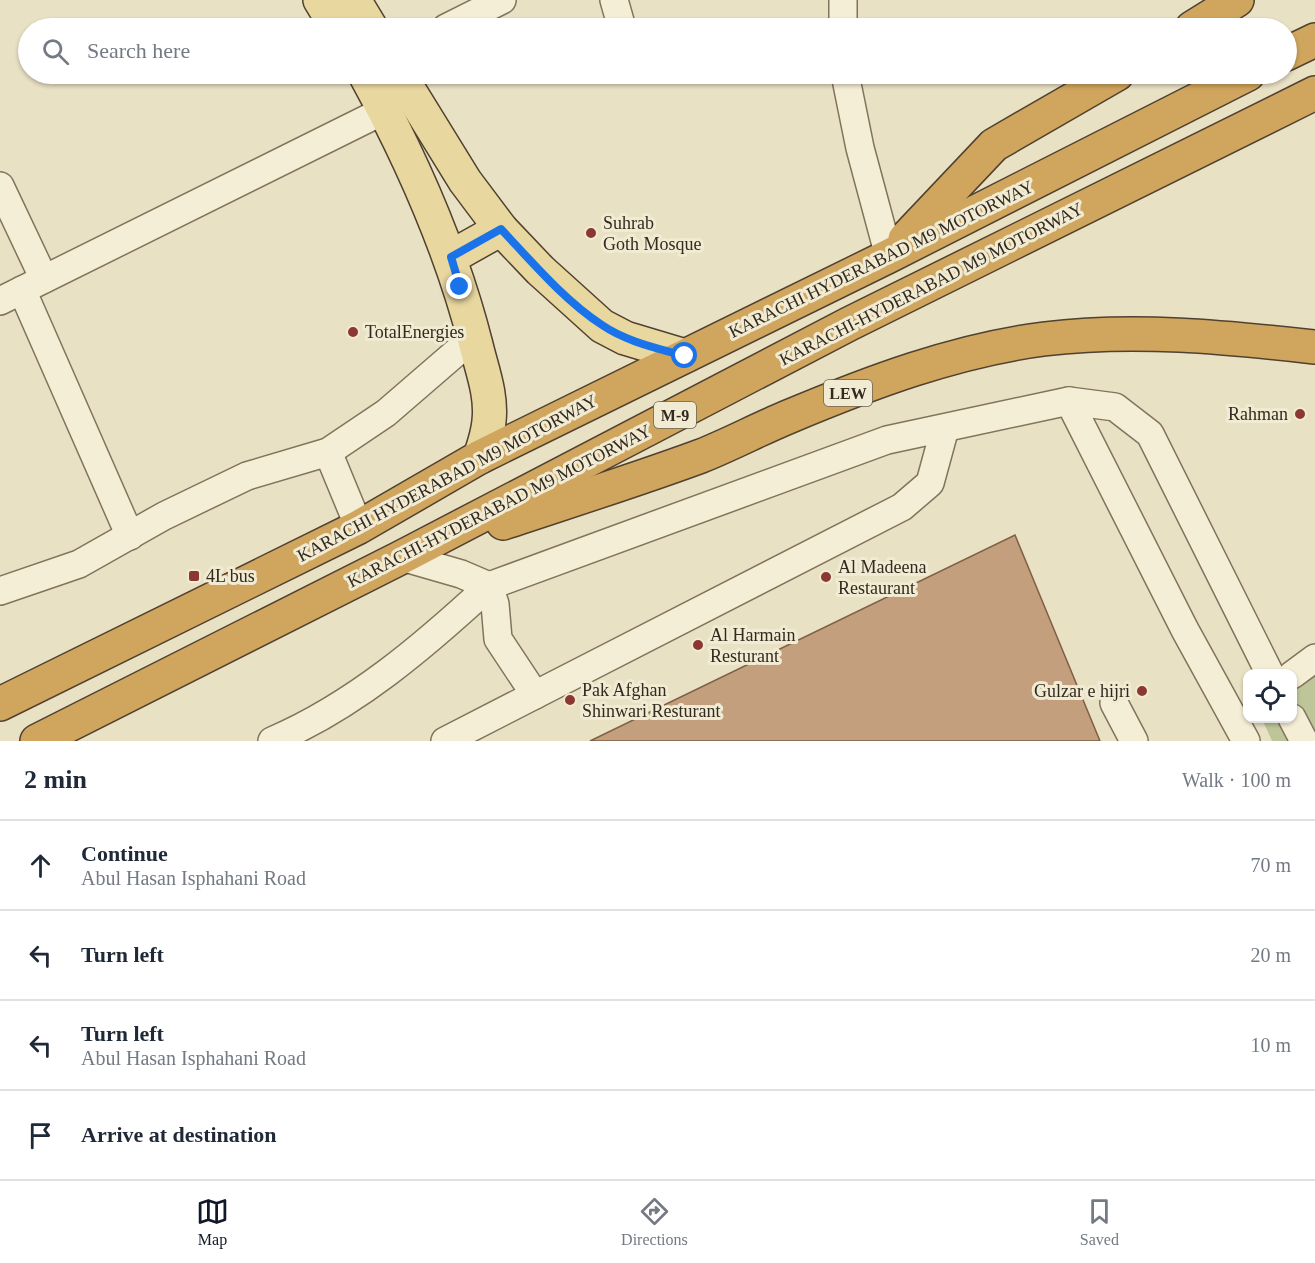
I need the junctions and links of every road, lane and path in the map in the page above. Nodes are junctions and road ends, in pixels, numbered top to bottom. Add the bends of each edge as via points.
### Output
1 (320, 0) edge
2 (354, 0) edge
3 (502, 0) edge
4 (614, 0) edge
5 (843, 0) edge
6 (1237, 0) edge
7 (331, 18) edge
8 (365, 18) edge
9 (466, 18) edge
10 (619, 18) edge
11 (843, 18) edge
12 (1208, 18) edge
13 (1315, 40) edge
14 (1297, 49) edge
15 (371, 84) edge
16 (405, 84) edge
17 (847, 84) edge
18 (1100, 84) edge
19 (1228, 84) edge
20 (1315, 93) edge
21 (385, 110) junction
22 (0, 186) edge
23 (501, 229) junction
24 (889, 256) junction
25 (451, 257) junction
26 (22, 290) edge
27 (474, 337) junction
28 (1315, 347) edge
29 (685, 356) junction
30 (1069, 401) junction
31 (945, 428) junction
32 (328, 452) junction
33 (480, 457) junction
34 (359, 527) junction
35 (130, 536) junction
36 (402, 557) junction
37 (489, 586) junction
38 (0, 591) edge
39 (1315, 658) edge
40 (1268, 669) edge
41 (1297, 672) edge
42 (535, 695) junction
43 (1114, 703) dead end
44 (0, 704) edge
45 (1295, 723) edge
46 (37, 741) edge
47 (272, 741) edge
48 (445, 741) edge
49 (1134, 741) edge
50 (1246, 741) edge
51 (1304, 741) edge

1 - 7 main road
2 - 8 main road
3 - 9 street
4 - 10 street
5 - 11 street
6 - 12 highway
13 - 14 highway
15 - 21 main road
16 - 23 main road via 465,182
17 - 24 street
18 - 24 highway via 993,146
19 - 24 highway, KARACHI HYDERABAD M9 MOTORWAY
20 - 36 highway, KARACHI-HYDERABAD M9 MOTORWAY / M-9 via 849,324
21 - 25 main road
21 - 26 street
22 - 26 street
23 - 25 main road
23 - 29 main road via 602,326 625,338
24 - 29 highway, KARACHI HYDERABAD M9 MOTORWAY
25 - 27 main road
26 - 35 street
27 - 32 street via 386,413
27 - 33 main road via 489,401 489,422
28 - 36 highway, LEW via 1200,334 1110,334 1042,339 972,354 881,380 702,455
29 - 33 highway, KARACHI HYDERABAD M9 MOTORWAY
30 - 31 street
30 - 40 street via 1115,408 1150,434
30 - 50 street
31 - 37 street via 887,440
31 - 42 street via 930,483 902,507
32 - 34 street
32 - 35 street via 247,476
33 - 34 highway, KARACHI HYDERABAD M9 MOTORWAY
34 - 44 highway, KARACHI HYDERABAD M9 MOTORWAY
35 - 38 street via 80,564
36 - 37 street
36 - 46 highway, KARACHI-HYDERABAD M9 MOTORWAY / M-9
37 - 42 street via 498,639
37 - 47 street via 416,652 353,696
39 - 41 street
42 - 48 street
43 - 49 street
45 - 51 street

